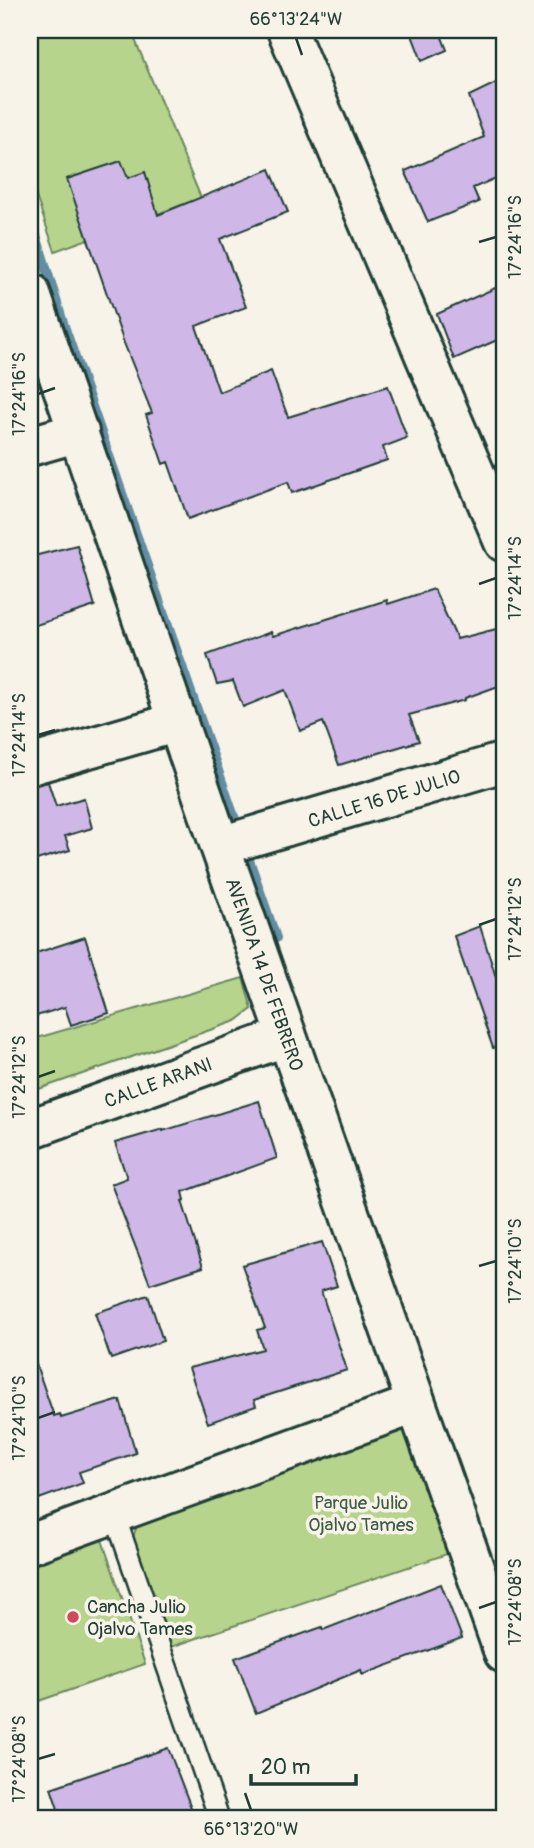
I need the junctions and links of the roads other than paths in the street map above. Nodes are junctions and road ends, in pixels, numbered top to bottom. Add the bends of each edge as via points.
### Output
1 (287, 30) edge
2 (30, 292) edge
3 (79, 432) junction
4 (30, 446) edge
5 (504, 542) edge
6 (178, 722) junction
7 (504, 762) edge
8 (30, 765) edge
9 (238, 841) junction
10 (286, 1036) junction
11 (30, 1129) edge
12 (415, 1404) junction
13 (114, 1513) junction
14 (30, 1544) edge
15 (504, 1653) edge
16 (219, 1818) edge

1 - 5 street
2 - 3 street, AVENIDA 14 DE FEBRERO
3 - 4 street
3 - 6 street, AVENIDA 14 DE FEBRERO
6 - 8 street
6 - 9 street, AVENIDA 14 DE FEBRERO
7 - 9 street, CALLE 16 DE JULIO
9 - 10 street, AVENIDA 14 DE FEBRERO
10 - 11 street, CALLE ARANI
10 - 12 street, AVENIDA 14 DE FEBRERO
12 - 13 street
12 - 15 street, AVENIDA 14 DE FEBRERO
13 - 14 street
13 - 16 lane

